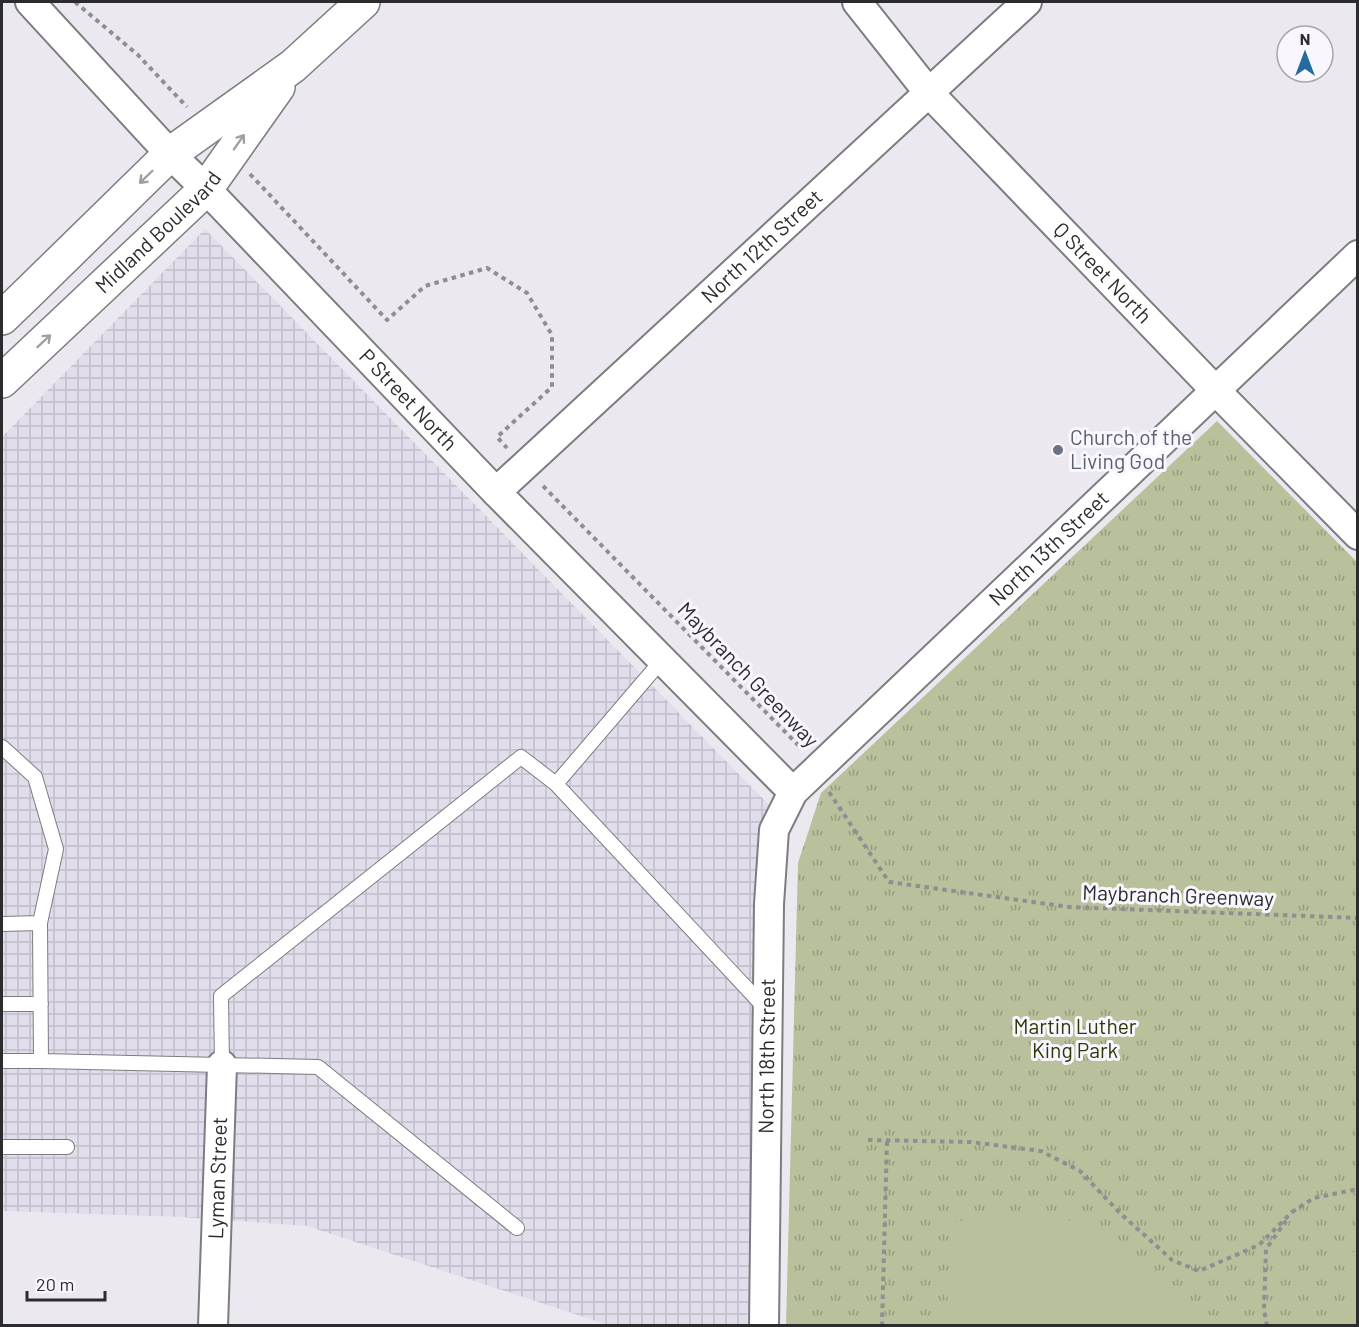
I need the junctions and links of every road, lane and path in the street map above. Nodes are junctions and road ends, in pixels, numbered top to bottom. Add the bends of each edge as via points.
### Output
1 (30, 2) edge
2 (363, 2) edge
3 (856, 2) edge
4 (1027, 2) edge
5 (293, 66) junction
6 (929, 93) junction
7 (170, 154) junction
8 (206, 189) junction
9 (1358, 255) edge
10 (2, 318) edge
11 (387, 320) dead end
12 (2, 381) edge
13 (1215, 391) junction
14 (524, 466) junction
15 (496, 492) junction
16 (1358, 535) edge
17 (662, 660) junction
18 (2, 747) edge
19 (816, 771) junction
20 (556, 784) junction
21 (793, 792) junction
22 (1358, 918) edge
23 (40, 923) junction
24 (2, 924) edge
25 (2, 1004) edge
26 (41, 1004) junction
27 (768, 1011) junction
28 (2, 1061) edge
29 (41, 1061) junction
30 (222, 1065) junction
31 (868, 1140) dead end
32 (887, 1140) junction
33 (2, 1146) edge
34 (68, 1146) dead end
35 (1358, 1189) edge
36 (1293, 1211) junction
37 (517, 1228) dead end
38 (213, 1326) edge
39 (764, 1326) edge
40 (882, 1326) edge
41 (1267, 1326) edge

1 - 7 street, P Street North
2 - 5 main road, Midland Boulevard
3 - 6 street, Q Street North
4 - 6 street, North 12th Street
5 - 7 main road, Midland Boulevard
8 -> 5 main road, Midland Boulevard
6 - 13 street, Q Street North
6 - 14 street, North 12th Street
7 - 8 street, P Street North
7 -> 10 main road, Midland Boulevard
12 -> 8 main road, Midland Boulevard
8 - 15 street, P Street North
9 - 13 street, North 13th Street
11 - 14 path, Maybranch Greenway via 424,286 487,268 527,293 552,335 552,387 497,437
13 - 16 street, Q Street North
13 - 19 street, North 13th Street
14 - 15 street, North 12th Street
14 - 19 path, Maybranch Greenway via 801,747
15 - 17 street, P Street North
17 - 20 lane
17 - 21 street, P Street North
18 - 23 lane via 35,777 56,849
19 - 21 street, North 13th Street
19 - 22 path, Maybranch Greenway via 889,882 1069,907
20 - 27 lane
20 - 30 lane via 521,757 221,996
21 - 27 street, North 18th Street via 774,830
23 - 24 lane
23 - 26 lane
25 - 26 lane
26 - 29 lane
27 - 39 street, North 18th Street
28 - 29 lane
29 - 30 lane
30 - 37 lane via 318,1067
30 - 38 street, Lyman Street
31 - 32 path
32 - 36 path via 971,1142 1041,1151 1080,1172 1172,1260 1199,1271 1259,1245
32 - 40 path
33 - 34 lane
35 - 36 path via 1314,1198
36 - 41 path via 1266,1249

